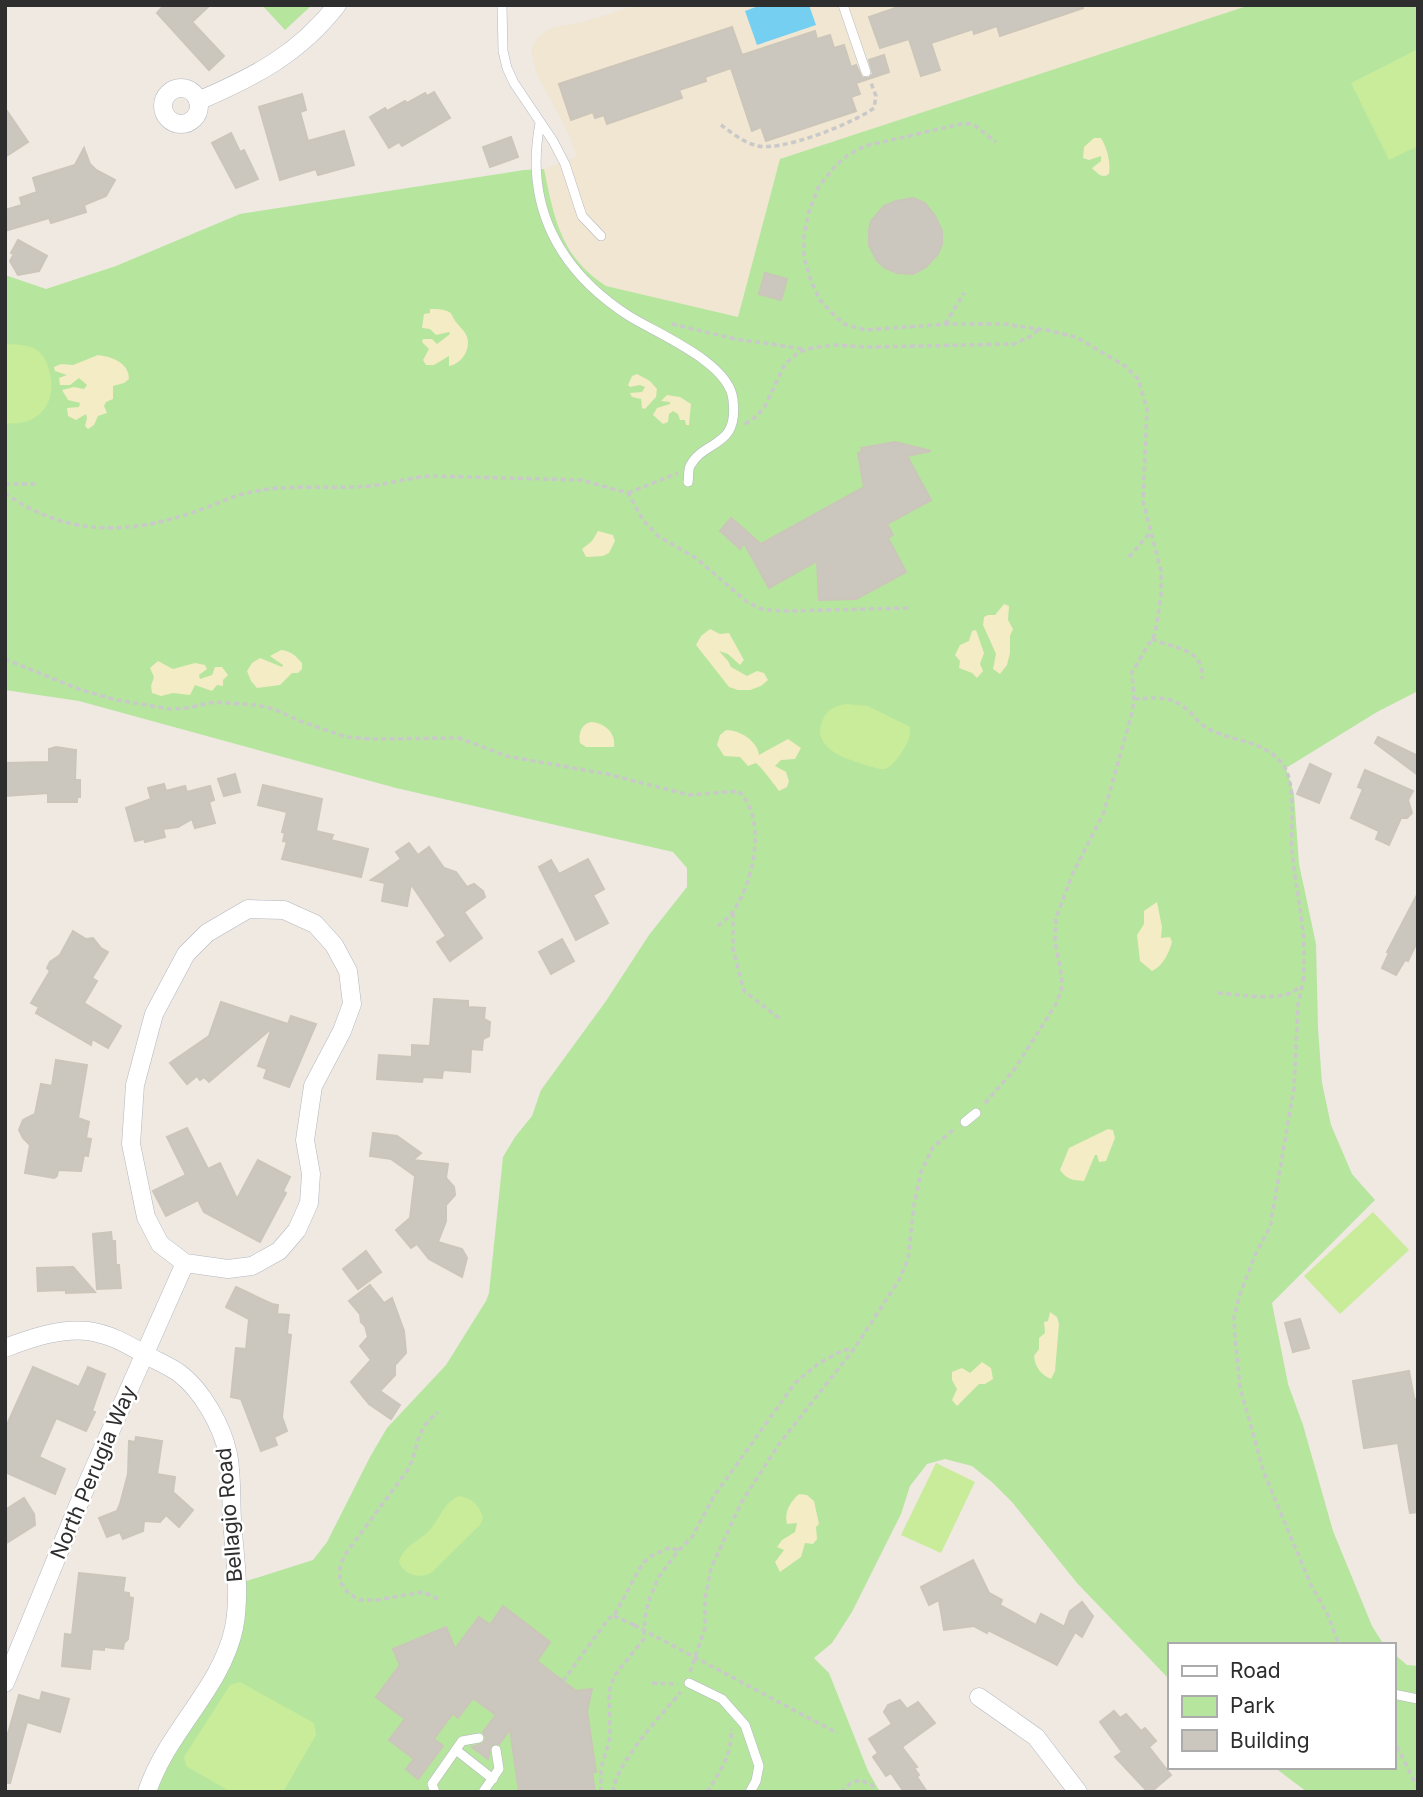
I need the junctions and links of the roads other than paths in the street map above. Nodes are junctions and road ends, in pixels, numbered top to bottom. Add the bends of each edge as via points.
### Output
1 (337, 5) edge
2 (502, 5) edge
3 (843, 5) edge
4 (866, 72) road end
5 (198, 100) dead end
6 (540, 123) junction
7 (601, 236) dead end
8 (688, 482) dead end
9 (976, 1113) road end
10 (965, 1122) road end
11 (185, 1263) junction
12 (5, 1348) edge
13 (144, 1354) junction
14 (5, 1683) edge
15 (690, 1683) road end
16 (1395, 1694) edge
17 (979, 1697) dead end
18 (1418, 1699) edge
19 (479, 1738) dead end
20 (456, 1750) junction
21 (496, 1750) dead end
22 (493, 1779) junction
23 (147, 1792) edge
24 (435, 1792) edge
25 (483, 1792) edge
26 (750, 1792) edge
27 (1078, 1792) edge

1 - 5 street via 304,41 269,68
2 - 6 lane via 507,68
3 - 4 lane
6 - 7 lane via 565,164 582,216
6 - 8 lane via 535,149 537,181 557,247 602,296 702,358 723,377 734,398 728,433 689,467
9 - 10 lane
11 - 11 street via 228,1269 252,1266 279,1251 297,1230 309,1203 311,1174 305,1140 313,1086 352,1004 348,971 334,944 315,924 284,910 248,909 207,933 186,954 154,1014 135,1085 131,1144 146,1217 160,1244
11 - 13 street, North Perugia Way
12 - 13 street, Bellagio Road via 44,1335 87,1331 119,1339
13 - 14 street, North Perugia Way
13 - 23 street, Bellagio Road via 180,1374 216,1421 228,1453 238,1565 234,1628 226,1655 163,1753
15 - 26 lane via 722,1699 745,1725 758,1761
16 - 18 lane
17 - 27 street via 1036,1737
19 - 20 lane via 462,1741
20 - 22 lane
20 - 24 lane via 432,1784
21 - 22 lane via 499,1769
22 - 25 lane

